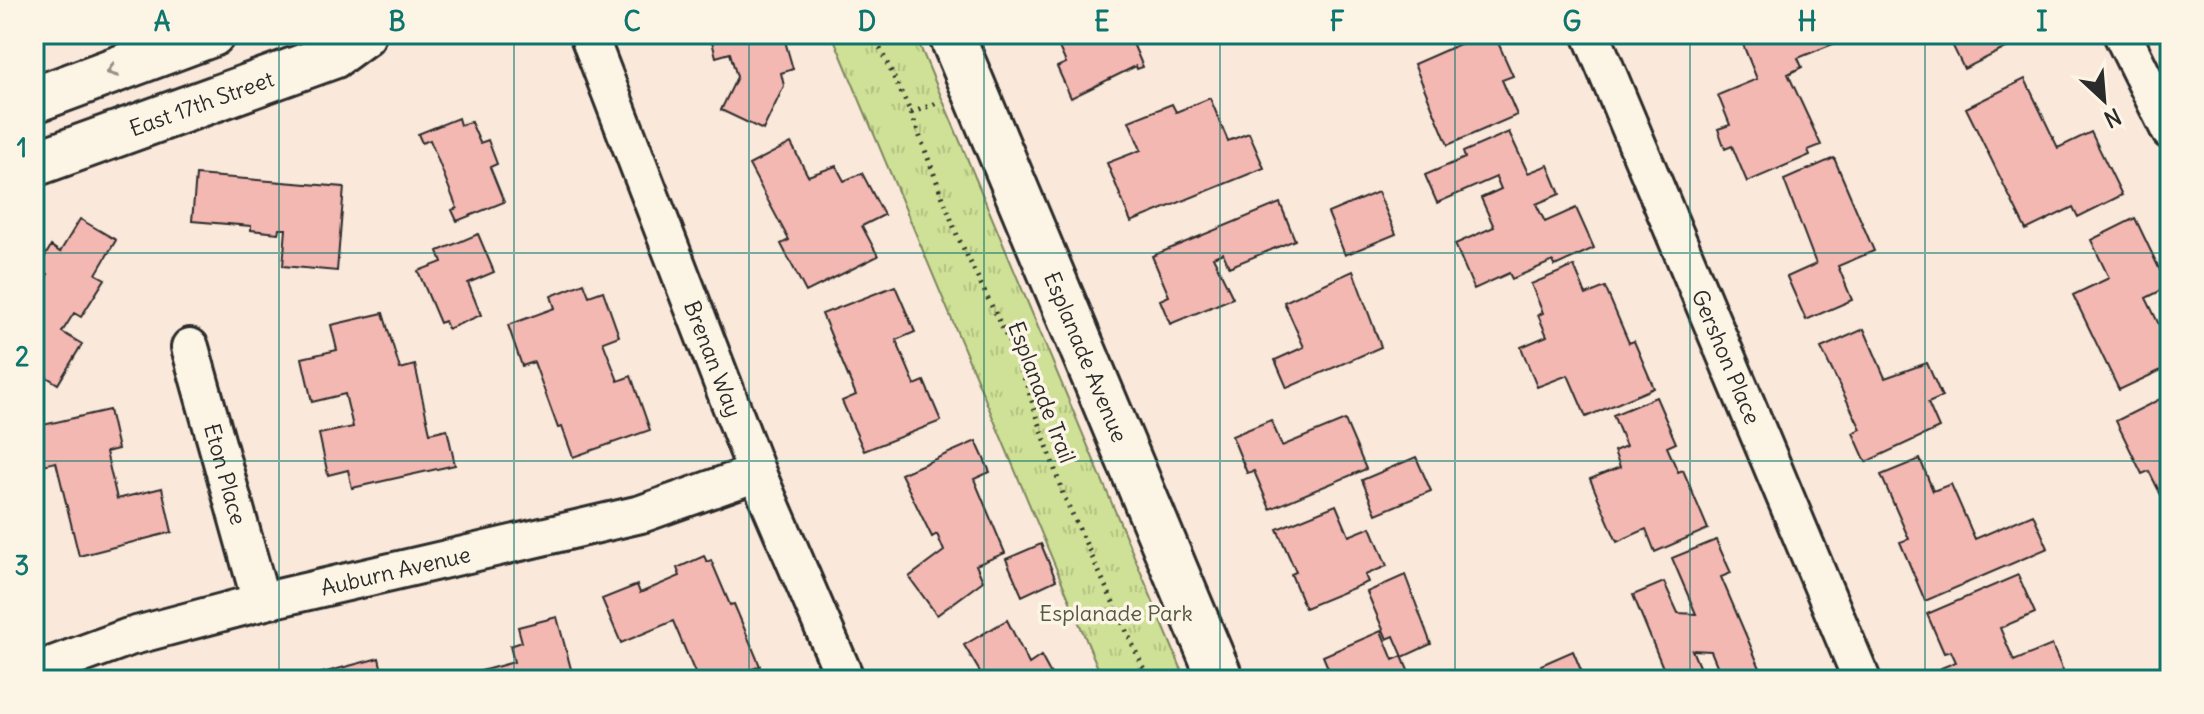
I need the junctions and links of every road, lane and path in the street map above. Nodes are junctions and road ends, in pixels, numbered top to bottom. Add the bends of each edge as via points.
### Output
1 (212, 34) edge
2 (363, 34) edge
3 (588, 34) edge
4 (873, 34) edge
5 (951, 34) edge
6 (1591, 34) edge
7 (2122, 34) edge
8 (34, 100) edge
9 (943, 101) dead end
10 (911, 113) junction
11 (2170, 131) edge
12 (34, 164) edge
13 (190, 347) dead end
14 (757, 473) junction
15 (261, 602) junction
16 (34, 672) edge
17 (846, 680) edge
18 (1149, 680) edge
19 (1221, 680) edge
20 (1862, 680) edge

1 -> 8 street
2 - 12 street, East 17th Street via 333,56
3 - 14 street, Brenan Way
4 - 10 path, Esplanade Trail
5 - 19 street, Esplanade Avenue
6 - 20 street, Gershon Place
7 - 11 street
9 - 10 path
10 - 18 path, Esplanade Trail via 957,235 1019,362 1063,494
13 - 15 street, Eton Place
14 - 15 street, Auburn Avenue via 641,514
14 - 17 street, Brenan Way
15 - 16 street, Auburn Avenue via 129,637

